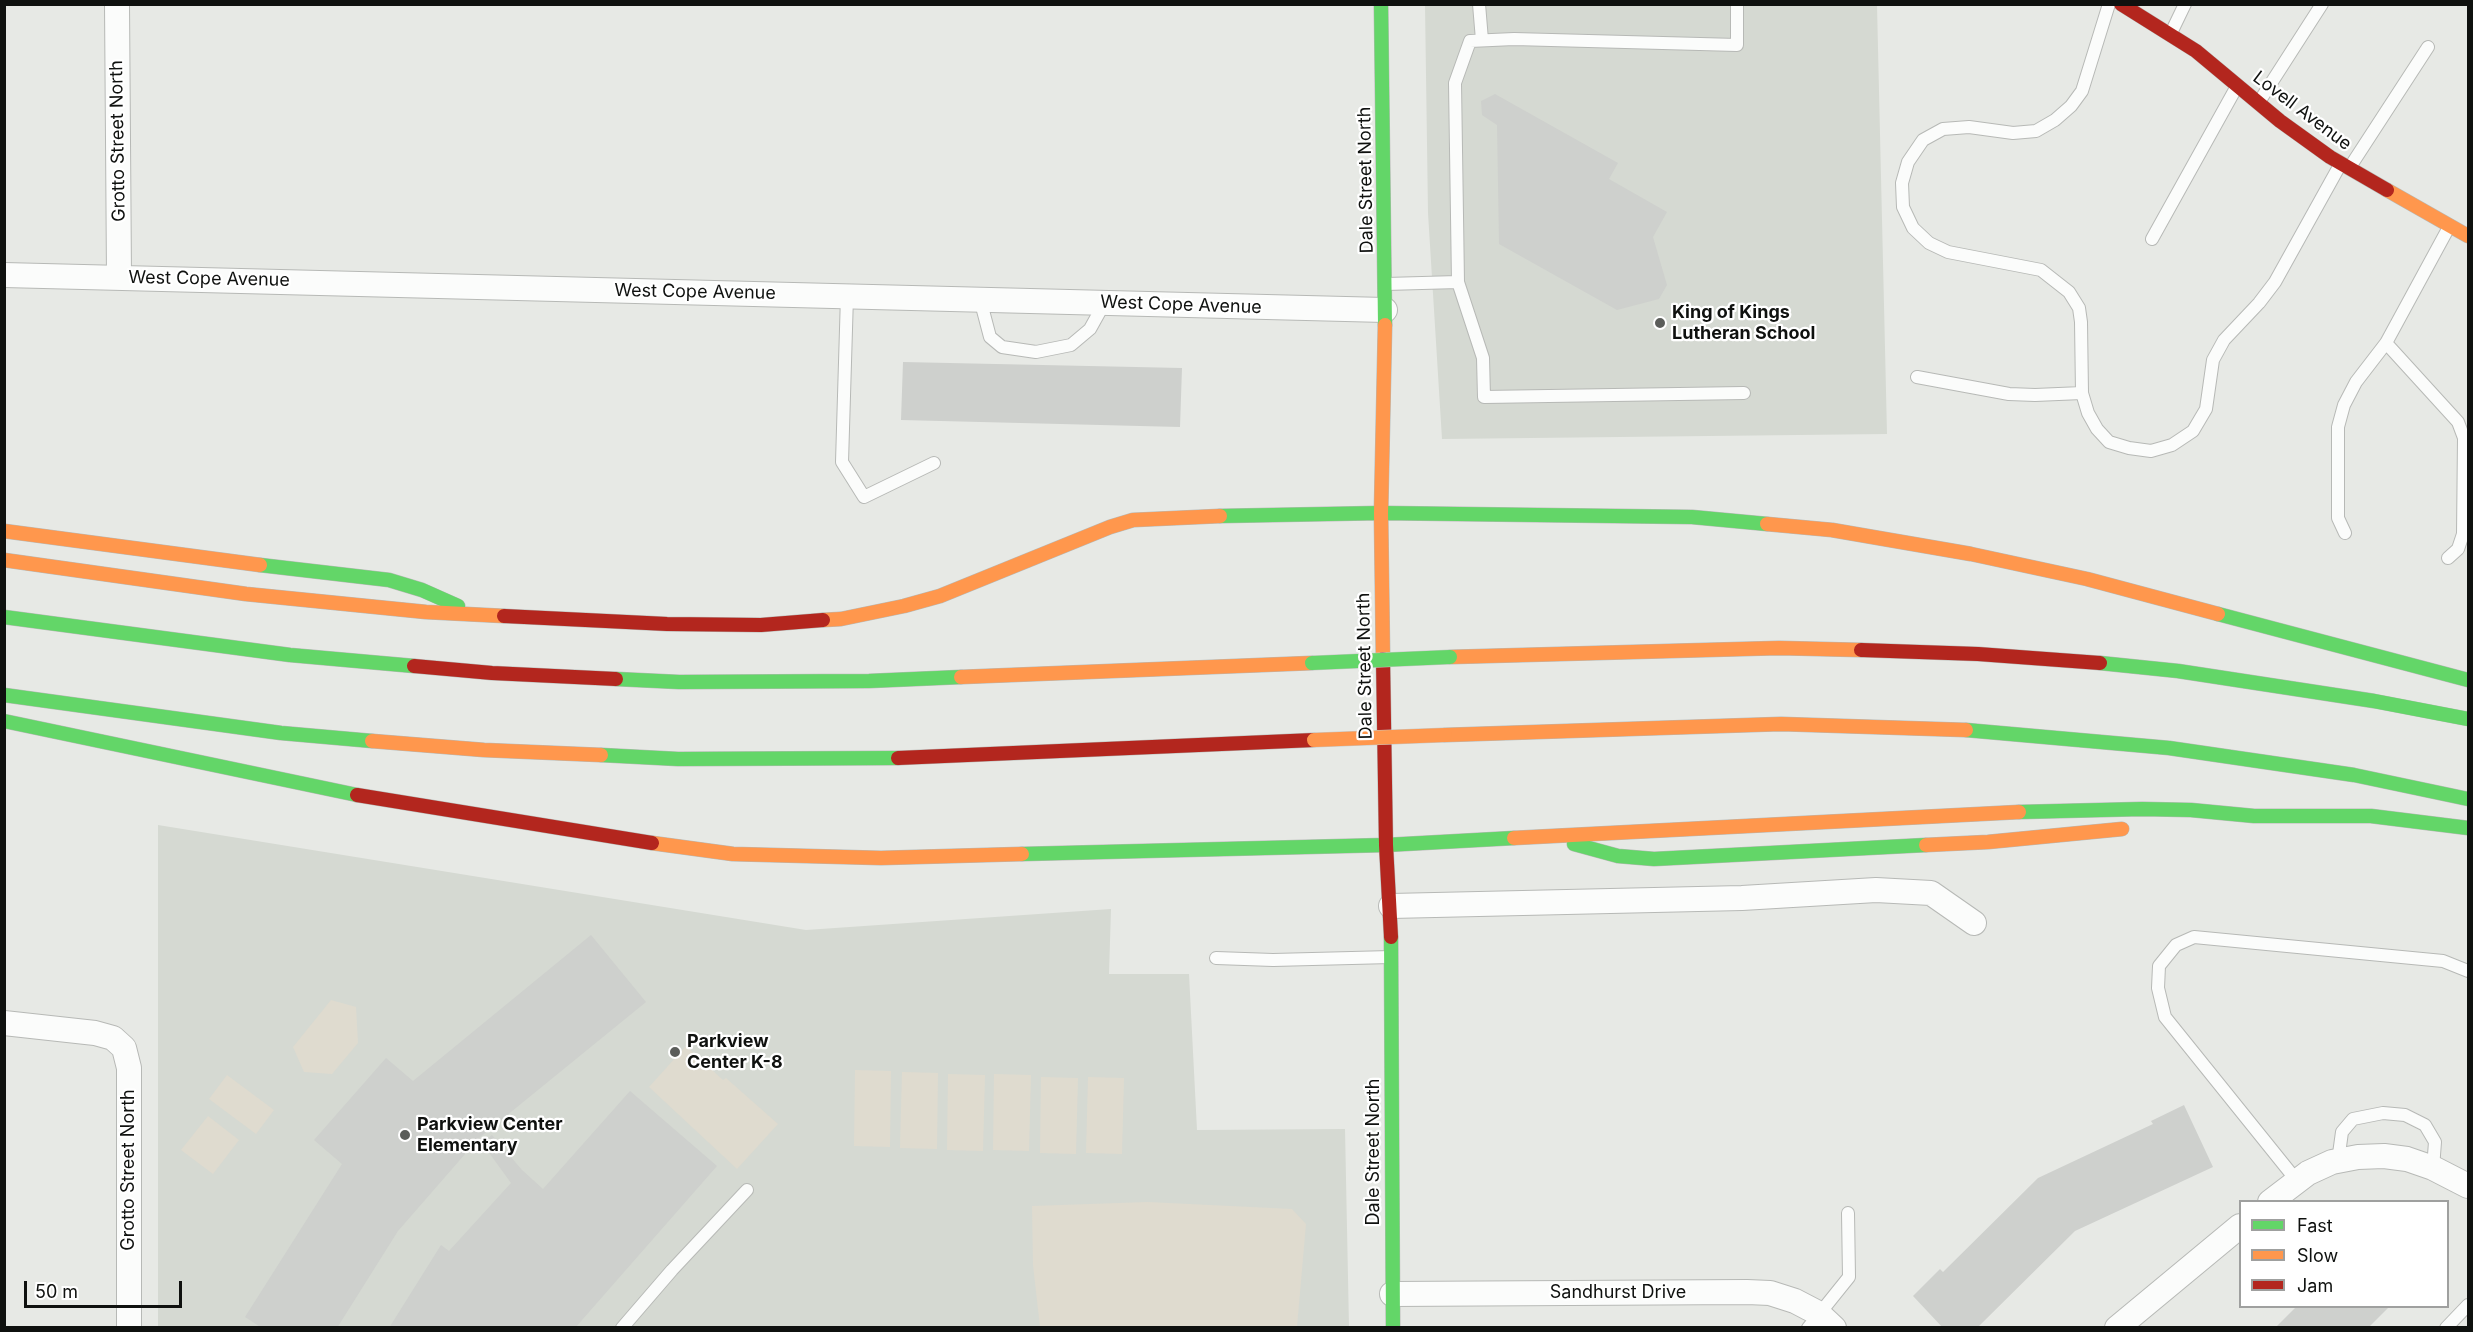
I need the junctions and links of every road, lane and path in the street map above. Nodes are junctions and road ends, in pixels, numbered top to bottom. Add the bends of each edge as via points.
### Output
1 (117, 4) edge
2 (1381, 4) edge
3 (1479, 4) edge
4 (1737, 4) edge
5 (2109, 4) edge
6 (2121, 4) edge
7 (2185, 4) edge
8 (2322, 4) edge
9 (2170, 34) junction
10 (1482, 40) junction
11 (2428, 47) dead end
12 (2238, 85) junction
13 (2258, 102) junction
14 (2345, 166) junction
15 (2461, 229) edge
16 (2152, 239) dead end
17 (4, 274) edge
18 (119, 277) junction
19 (1458, 282) junction
20 (1385, 284) junction
21 (847, 296) junction
22 (980, 299) junction
23 (1105, 302) junction
24 (1385, 310) junction
25 (2386, 343) junction
26 (1917, 377) dead end
27 (1744, 393) dead end
28 (2082, 393) junction
29 (934, 463) dead end
30 (1381, 513) junction
31 (4, 531) edge
32 (2344, 533) dead end
33 (2448, 558) dead end
34 (4, 560) edge
35 (482, 616) junction
36 (4, 617) edge
37 (2469, 680) edge
38 (4, 695) edge
39 (2469, 719) edge
40 (4, 721) edge
41 (2469, 799) edge
42 (2254, 816) junction
43 (2175, 824) dead end
44 (2141, 828) dead end
45 (2469, 828) edge
46 (1549, 836) junction
47 (1386, 845) junction
48 (1391, 906) junction
49 (1974, 923) dead end
50 (1391, 957) junction
51 (1216, 958) dead end
52 (2469, 971) edge
53 (4, 1023) edge
54 (2338, 1161) junction
55 (2433, 1168) junction
56 (2297, 1181) junction
57 (2469, 1186) edge
58 (747, 1190) dead end
59 (2273, 1200) edge
60 (1848, 1213) dead end
61 (2239, 1228) edge
62 (1392, 1294) junction
63 (2469, 1305) edge
64 (1820, 1323) edge
65 (129, 1328) edge
66 (622, 1328) edge
67 (1393, 1328) edge
68 (2117, 1328) edge
69 (2446, 1328) edge

1 - 18 street, Grotto Street North
2 - 20 main road, Dale Street North
3 - 10 lane
4 - 10 lane via 1737,45
5 - 28 lane via 2082,91 2055,120 2036,131 2013,133 1969,127 1943,129 1923,140 1908,162 1902,183 1903,207 1912,228 1929,243 1948,252 2041,270 2069,292 2079,308 2081,322
6 - 9 main road, Lovell Avenue
7 - 9 lane
8 - 13 lane
9 - 12 main road, Lovell Avenue
10 - 19 lane via 1470,41 1455,83
11 - 14 lane
12 - 13 main road, Lovell Avenue
12 - 16 lane
13 - 14 main road, Lovell Avenue
14 - 15 main road, Lovell Avenue
14 - 28 lane via 2275,282 2224,340 2213,360 2206,410 2193,431 2172,445 2151,451 2109,442 2088,413
15 - 25 lane
17 - 18 street, West Cope Avenue
18 - 21 street, West Cope Avenue
19 - 20 lane
19 - 27 lane via 1483,358 1484,397
20 - 24 main road, Dale Street North
21 - 22 street, West Cope Avenue
21 - 29 lane via 842,462 864,497
22 - 23 street, West Cope Avenue
22 - 23 lane via 990,337 1002,347 1036,352 1071,345 1090,329
23 - 24 street, West Cope Avenue
24 - 30 main road, Dale Street North
25 - 32 lane via 2356,382 2338,427 2338,518
25 - 33 lane via 2458,422 2464,438 2463,534 2458,549
26 - 28 lane via 2009,394
30 - 35 main road via 1133,520 940,596 867,614 805,623 668,624
30 - 37 main road via 1692,517 1832,530 2087,579
30 - 47 main road, Dale Street North
31 - 35 main road via 389,580
34 - 35 main road via 246,594
36 - 39 main road, bridge via 290,655 492,673 679,682 869,681 1450,657 1877,649 2178,671 2374,700
38 - 41 main road, bridge via 281,733 495,751 678,759 873,759 1781,724 1978,730 2169,748 2354,775
40 - 47 main road via 345,793 733,854 882,858
42 - 43 main road
42 - 45 main road via 2371,816
42 - 46 main road via 2191,810 2058,810
44 - 46 main road via 1988,842 1654,859 1618,856
46 - 47 main road
47 - 48 main road, Dale Street North
48 - 49 street via 1742,898 1876,890 1930,893
48 - 50 main road, Dale Street North
50 - 51 lane
50 - 62 main road, Dale Street North
52 - 56 lane via 2443,961 2194,937 2176,945 2159,966 2158,988 2165,1017
53 - 65 street, Grotto Street North via 95,1033 113,1038 124,1048 129,1068
54 - 55 street via 2384,1156
54 - 55 lane via 2342,1132 2353,1119 2383,1113 2405,1115 2425,1125 2435,1142
54 - 56 street
55 - 57 street
56 - 59 street
58 - 66 lane
60 - 64 lane via 1849,1276
61 - 68 street
62 - 64 street, Sandhurst Drive via 1770,1293 1787,1298
62 - 67 main road, Dale Street North
63 - 69 lane

